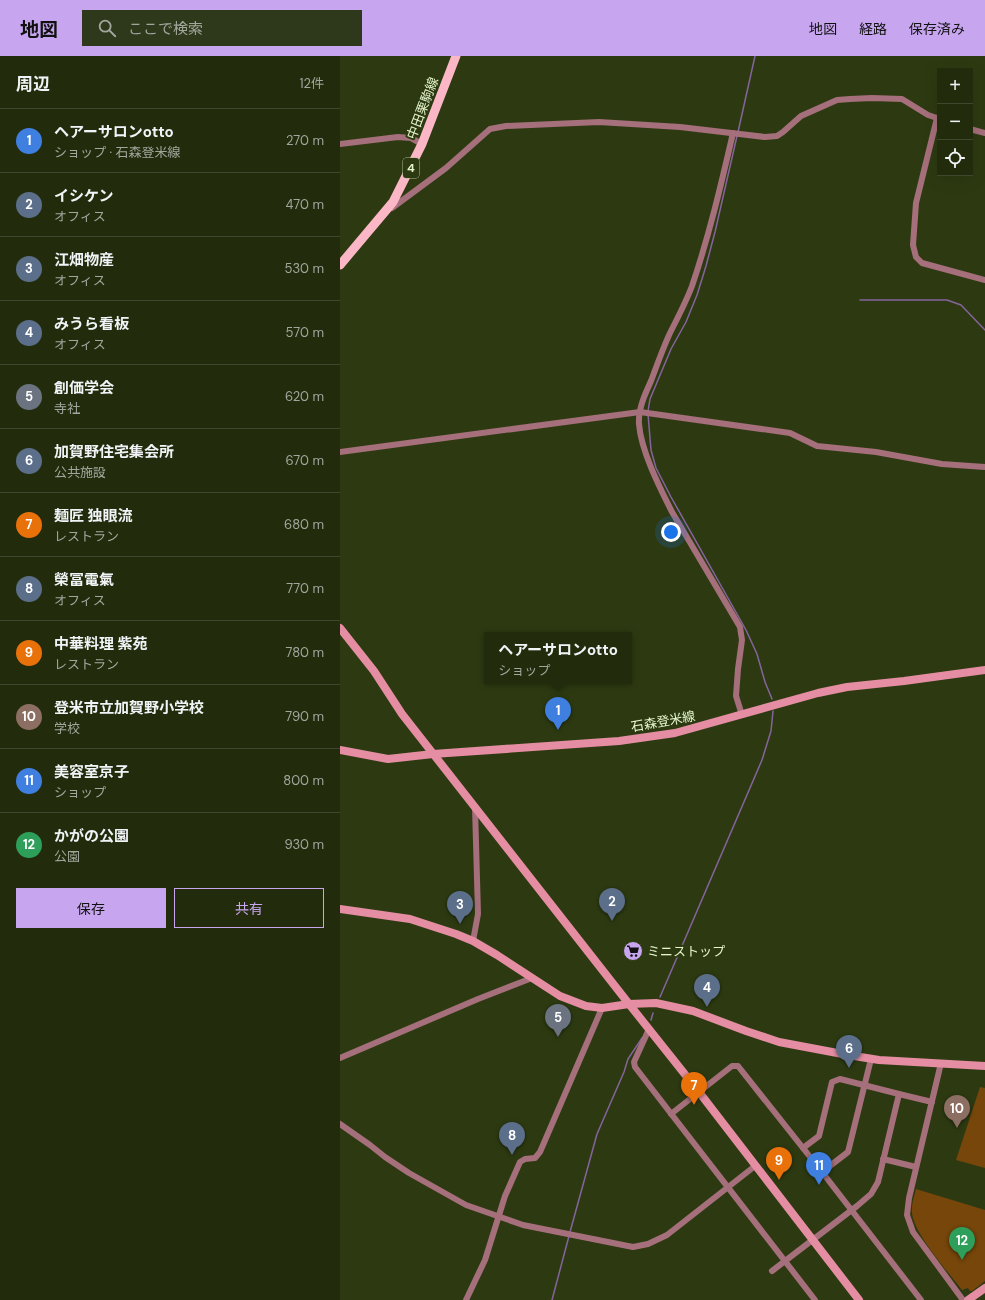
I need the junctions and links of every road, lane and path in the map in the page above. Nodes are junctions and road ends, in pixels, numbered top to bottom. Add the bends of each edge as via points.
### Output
1 (456, 56) edge
2 (937, 118) edge
3 (937, 126) edge
4 (973, 129) edge
5 (733, 133) junction
6 (985, 133) edge
7 (340, 144) edge
8 (422, 144) junction
9 (383, 215) junction
10 (340, 265) edge
11 (985, 280) edge
12 (642, 412) junction
13 (340, 452) edge
14 (985, 467) edge
15 (340, 628) edge
16 (985, 670) edge
17 (742, 715) junction
18 (340, 750) edge
19 (433, 754) junction
20 (475, 807) junction
21 (340, 909) edge
22 (473, 941) junction
23 (532, 978) junction
24 (629, 1004) junction
25 (602, 1008) junction
26 (649, 1029) junction
27 (340, 1058) edge
28 (871, 1059) junction
29 (941, 1063) junction
30 (985, 1066) edge
31 (864, 1085) junction
32 (699, 1092) junction
33 (899, 1094) junction
34 (932, 1102) junction
35 (671, 1114) junction
36 (340, 1124) edge
37 (803, 1148) junction
38 (883, 1159) junction
39 (755, 1166) junction
40 (916, 1167) junction
41 (822, 1172) junction
42 (728, 1187) junction
43 (852, 1210) junction
44 (499, 1216) junction
45 (812, 1240) junction
46 (785, 1261) junction
47 (772, 1271) dead end
48 (985, 1288) edge
49 (466, 1300) edge
50 (815, 1300) edge
51 (859, 1300) edge
52 (921, 1300) edge
53 (963, 1300) edge
54 (968, 1300) edge

1 - 8 main road, 中田栗駒線 / 4
2 - 5 street via 902,100 850,99 838,100 801,116 777,136
3 - 11 street via 916,202 913,245 916,257 922,263
4 - 6 street
5 - 9 street via 599,122 490,129 446,168
5 - 12 street via 718,199 691,287 643,401
7 - 8 street via 398,137 411,138
8 - 9 main road, 中田栗駒線 / 4 via 393,202
9 - 10 main road, 中田栗駒線 / 4
12 - 13 street
12 - 14 street via 790,433 817,446 876,452 942,464
12 - 17 street via 639,424 642,438 662,493 740,627 742,640 736,696
15 - 19 street
16 - 17 street, 石森登米線 via 836,689
17 - 19 street, 石森登米線 via 663,736
18 - 19 street, 石森登米線 via 388,759
19 - 20 street
20 - 22 street via 478,914
20 - 24 street
21 - 22 street via 410,919
22 - 23 street
23 - 25 street via 568,1000
23 - 27 street
24 - 25 street
24 - 26 street
24 - 28 street via 667,1005 693,1011 779,1042
25 - 44 street via 540,1152 535,1158 520,1162
26 - 32 street
26 - 35 street via 634,1062 635,1067
28 - 29 street
28 - 31 street
29 - 30 street
29 - 34 street
31 - 33 street
31 - 37 street via 840,1078 832,1082 819,1136
31 - 41 street via 848,1152
32 - 35 street
32 - 37 street via 732,1066 738,1066
32 - 39 street
33 - 34 street
33 - 38 street
34 - 40 street
35 - 42 street
36 - 44 street via 410,1173 466,1205
37 - 41 street
38 - 40 street
38 - 43 street via 878,1182 867,1198
39 - 42 street
39 - 45 street
40 - 53 street via 907,1204 910,1227
41 - 43 street
42 - 44 street via 667,1235 648,1244 633,1247 522,1225
42 - 46 street
43 - 45 street
43 - 52 street
44 - 49 street via 485,1260
45 - 46 street
45 - 51 street
46 - 47 street
46 - 50 street
48 - 54 street

